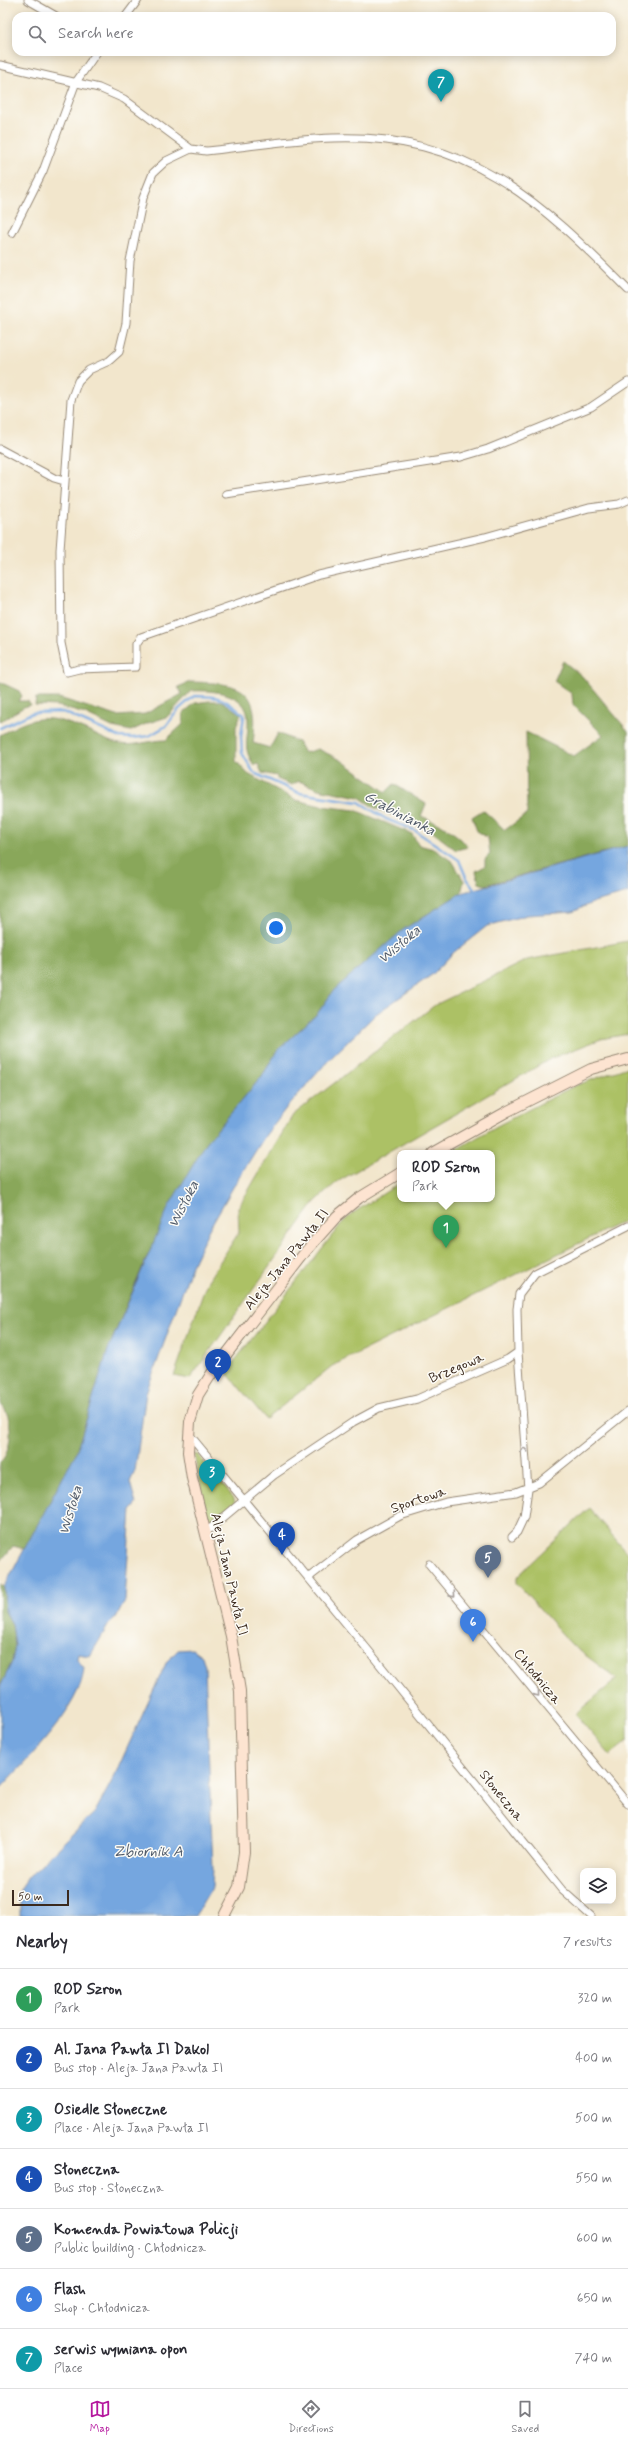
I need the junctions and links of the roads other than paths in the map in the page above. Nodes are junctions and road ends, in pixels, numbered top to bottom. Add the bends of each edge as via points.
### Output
1 (28, 0) edge
2 (138, 0) edge
3 (49, 12) edge
4 (129, 12) edge
5 (94, 56) edge
6 (0, 65) edge
7 (76, 82) junction
8 (191, 149) junction
9 (12, 233) dead end
10 (628, 290) edge
11 (628, 382) edge
12 (0, 449) edge
13 (64, 481) junction
14 (226, 494) dead end
15 (628, 500) edge
16 (628, 1059) edge
17 (438, 1150) edge
18 (397, 1175) edge
19 (628, 1226) edge
20 (518, 1352) junction
21 (628, 1411) edge
22 (189, 1434) junction
23 (528, 1489) junction
24 (244, 1501) junction
25 (206, 1532) junction
26 (512, 1537) dead end
27 (429, 1564) dead end
28 (308, 1578) junction
29 (628, 1804) edge
30 (224, 1916) edge
31 (591, 1916) edge

1 - 3 street
2 - 4 street
5 - 7 street
6 - 7 street
7 - 8 street via 99,88 124,99
7 - 9 street via 43,171
8 - 10 street via 206,151 334,138 391,140 454,156 491,173 530,199 593,254
8 - 13 street via 166,161 153,173 143,198 130,261 126,323 118,352 109,361 89,370 78,381 71,400
11 - 14 street via 591,407 461,457
12 - 13 street
13 - 15 street via 60,550 61,643 67,672 79,669 136,668 136,644 140,637 320,575 486,537 589,508 619,504
16 - 17 street via 591,1069
18 - 22 street, Aleja Jana Pawła II via 359,1198 337,1216 306,1251 207,1380 198,1395
19 - 20 street via 535,1273 519,1294
23 -> 20 street
20 - 24 street, Brzegowa via 508,1359 417,1399 379,1408 292,1462
21 - 23 street, Sportowa via 539,1483
22 - 24 street, Słoneczna
22 - 25 street, Aleja Jana Pawła II via 189,1466
23 - 26 street via 524,1517 518,1532
23 - 28 street, Sportowa via 446,1502 400,1516 357,1540
24 - 25 street
24 - 28 street, Słoneczna
25 - 30 street, Aleja Jana Pawła II via 233,1644 241,1720 244,1852 238,1887
27 -> 29 street, Chłodnicza
28 - 31 street, Słoneczna via 562,1890

